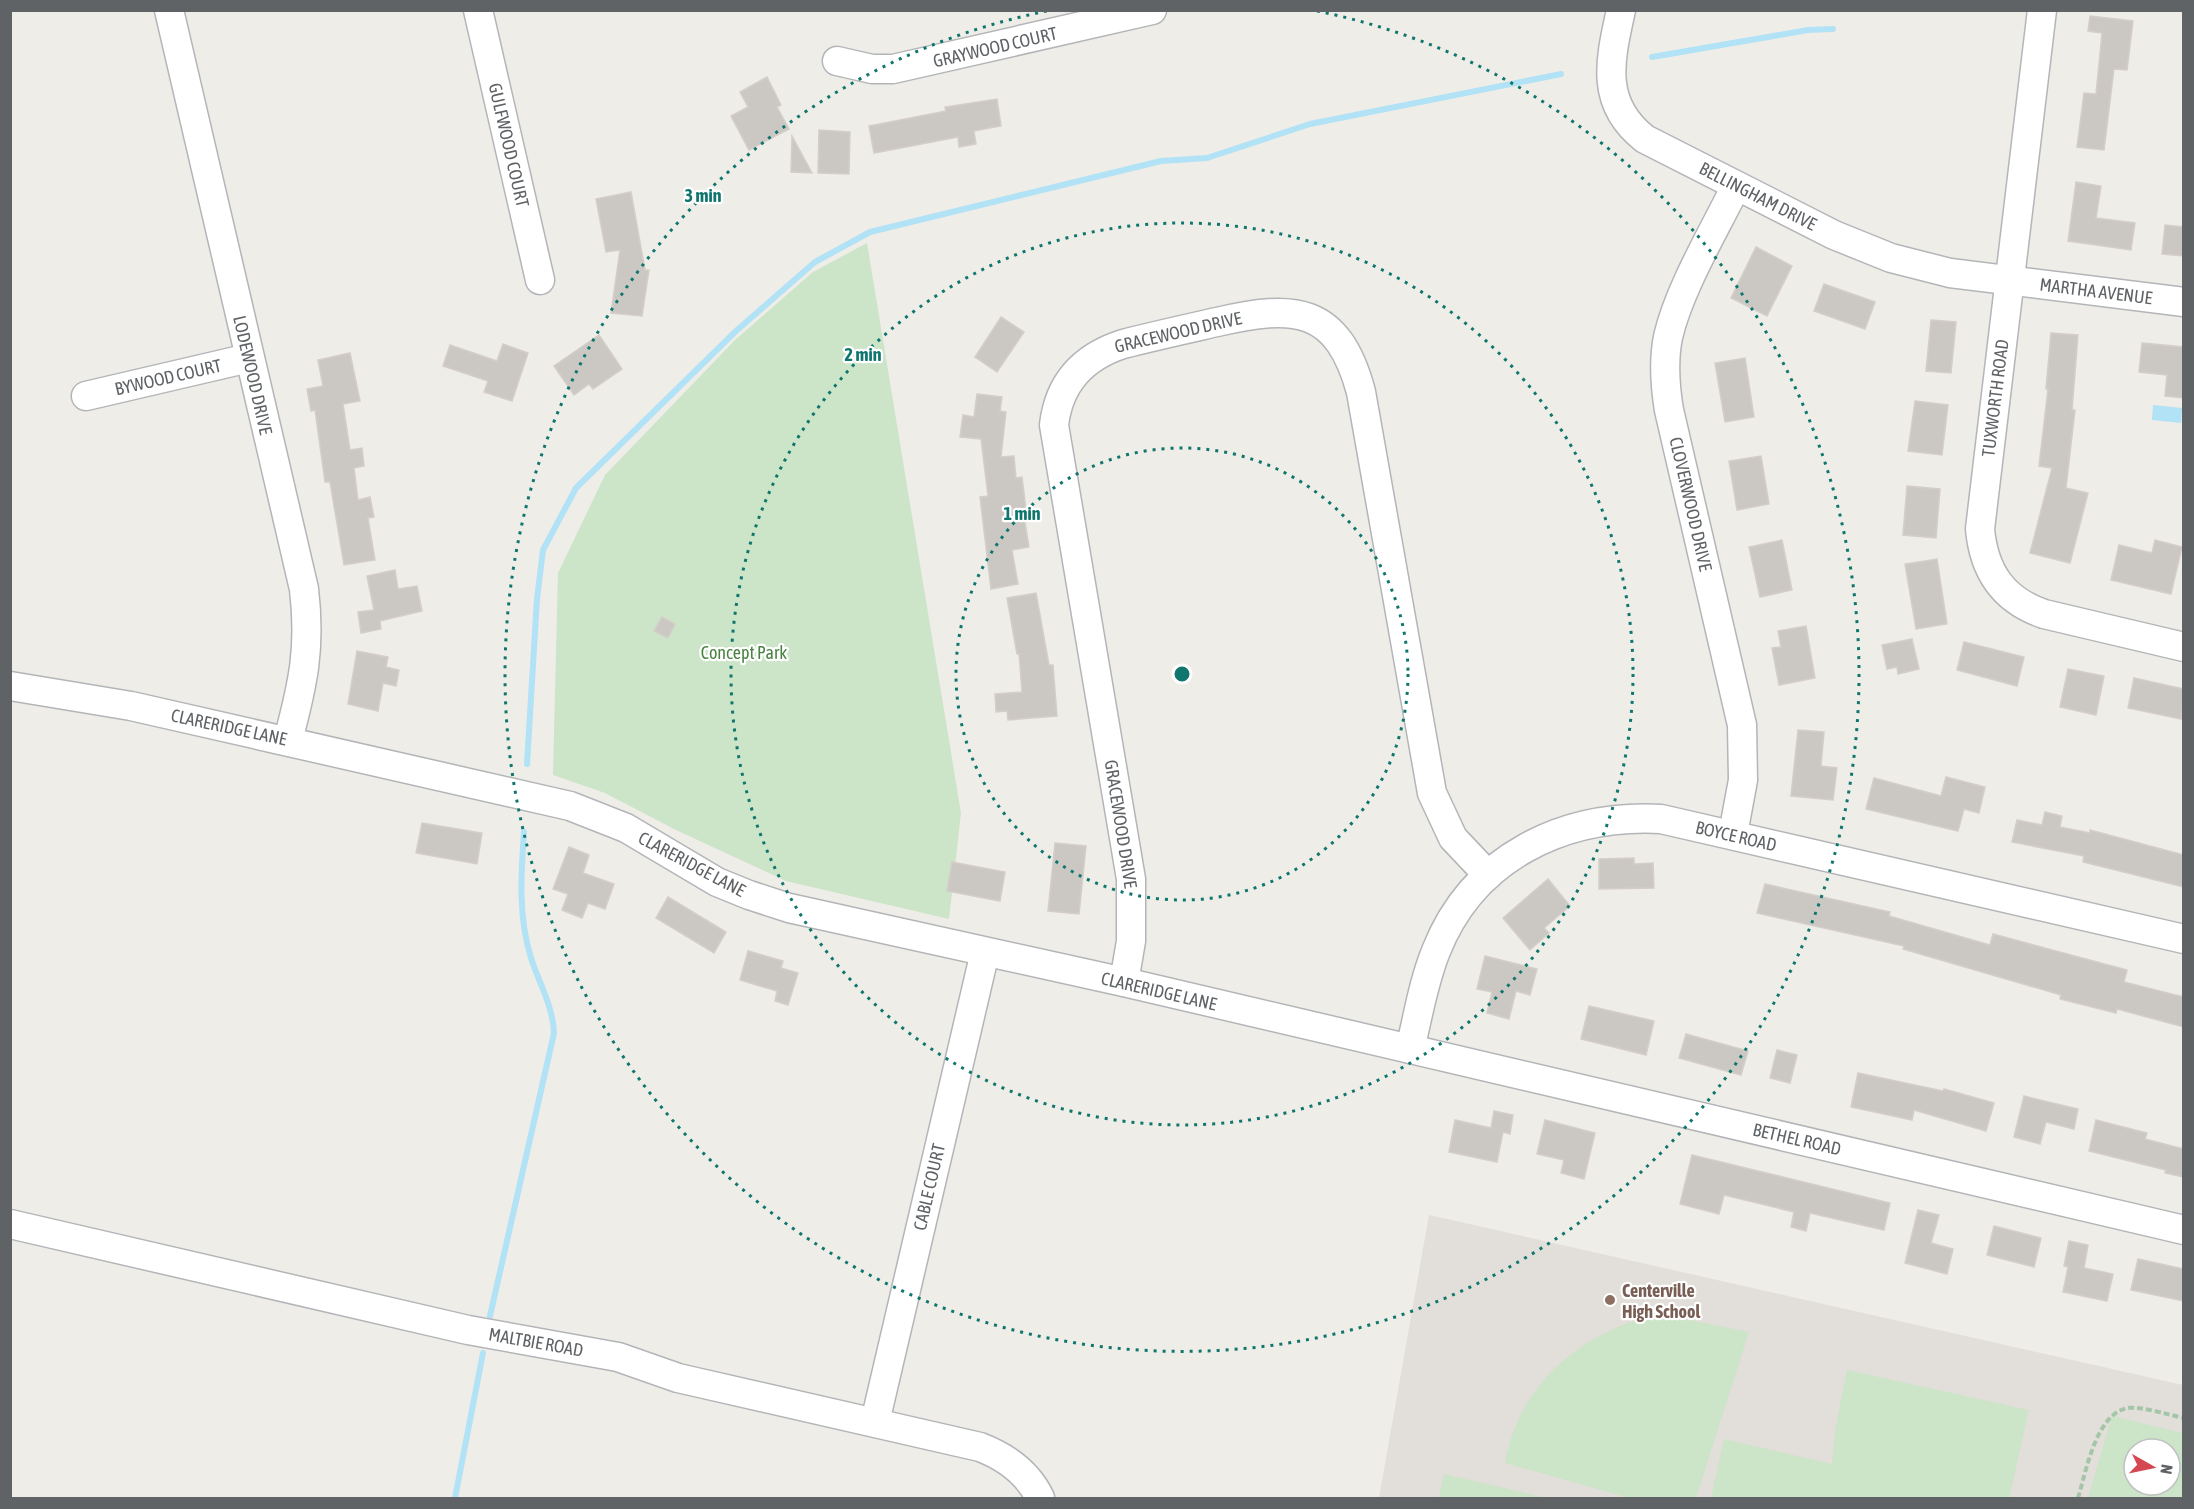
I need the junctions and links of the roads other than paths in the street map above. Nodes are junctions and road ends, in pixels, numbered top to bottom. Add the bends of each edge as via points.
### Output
1 (169, 10) edge
2 (478, 10) edge
3 (1152, 10) edge
4 (1621, 10) edge
5 (2042, 10) edge
6 (837, 61) dead end
7 (1736, 186) junction
8 (540, 280) dead end
9 (2009, 280) junction
10 (2184, 302) edge
11 (249, 358) junction
12 (86, 396) dead end
13 (2184, 647) edge
14 (10, 686) edge
15 (288, 740) junction
16 (1733, 834) junction
17 (1488, 875) junction
18 (2184, 939) edge
19 (985, 952) junction
20 (1124, 982) junction
21 (1410, 1049) junction
22 (10, 1224) edge
23 (2184, 1230) edge
24 (875, 1422) junction
25 (1040, 1498) edge

1 - 11 street, LODEWOOD DRIVE
2 - 8 street, GULFWOOD COURT
3 - 6 street, GRAYWOOD COURT via 893,69
4 - 7 street, BELLINGHAM DRIVE via 1610,58 1610,80 1623,116 1645,139
5 - 9 street, TUXWORTH ROAD
7 - 9 street, BELLINGHAM DRIVE via 1834,235 1891,258 1950,273
7 - 16 street, CLOVERWOOD DRIVE via 1677,309 1665,362 1669,410 1742,725 1743,780
9 - 10 street, MARTHA AVENUE
9 - 13 street, TUXWORTH ROAD via 1980,529 1987,567 2001,588 2025,608
11 - 12 street, BYWOOD COURT
11 - 15 street, LODEWOOD DRIVE via 307,619 304,678
14 - 15 street, CLARERIDGE LANE via 131,706
15 - 19 street, CLARERIDGE LANE via 570,806 626,828 717,882 749,896
16 - 17 street, BOYCE ROAD via 1661,819 1598,821 1544,838
16 - 18 street, BOYCE ROAD
17 - 20 street, GRACEWOOD DRIVE via 1453,838 1432,793 1361,392 1353,363 1341,343 1310,319 1276,311 1123,344 1103,350 1083,363 1059,400 1054,425 1131,879 1131,941
17 - 21 street, BOYCE ROAD via 1460,906 1435,952
19 - 20 street, CLARERIDGE LANE
19 - 24 street, CABLE COURT
20 - 21 street, CLARERIDGE LANE
21 - 23 street, BETHEL ROAD
22 - 24 street, MALTBIE ROAD via 468,1330 618,1357 678,1378
24 - 25 street, MALTBIE ROAD via 988,1450 1025,1475

